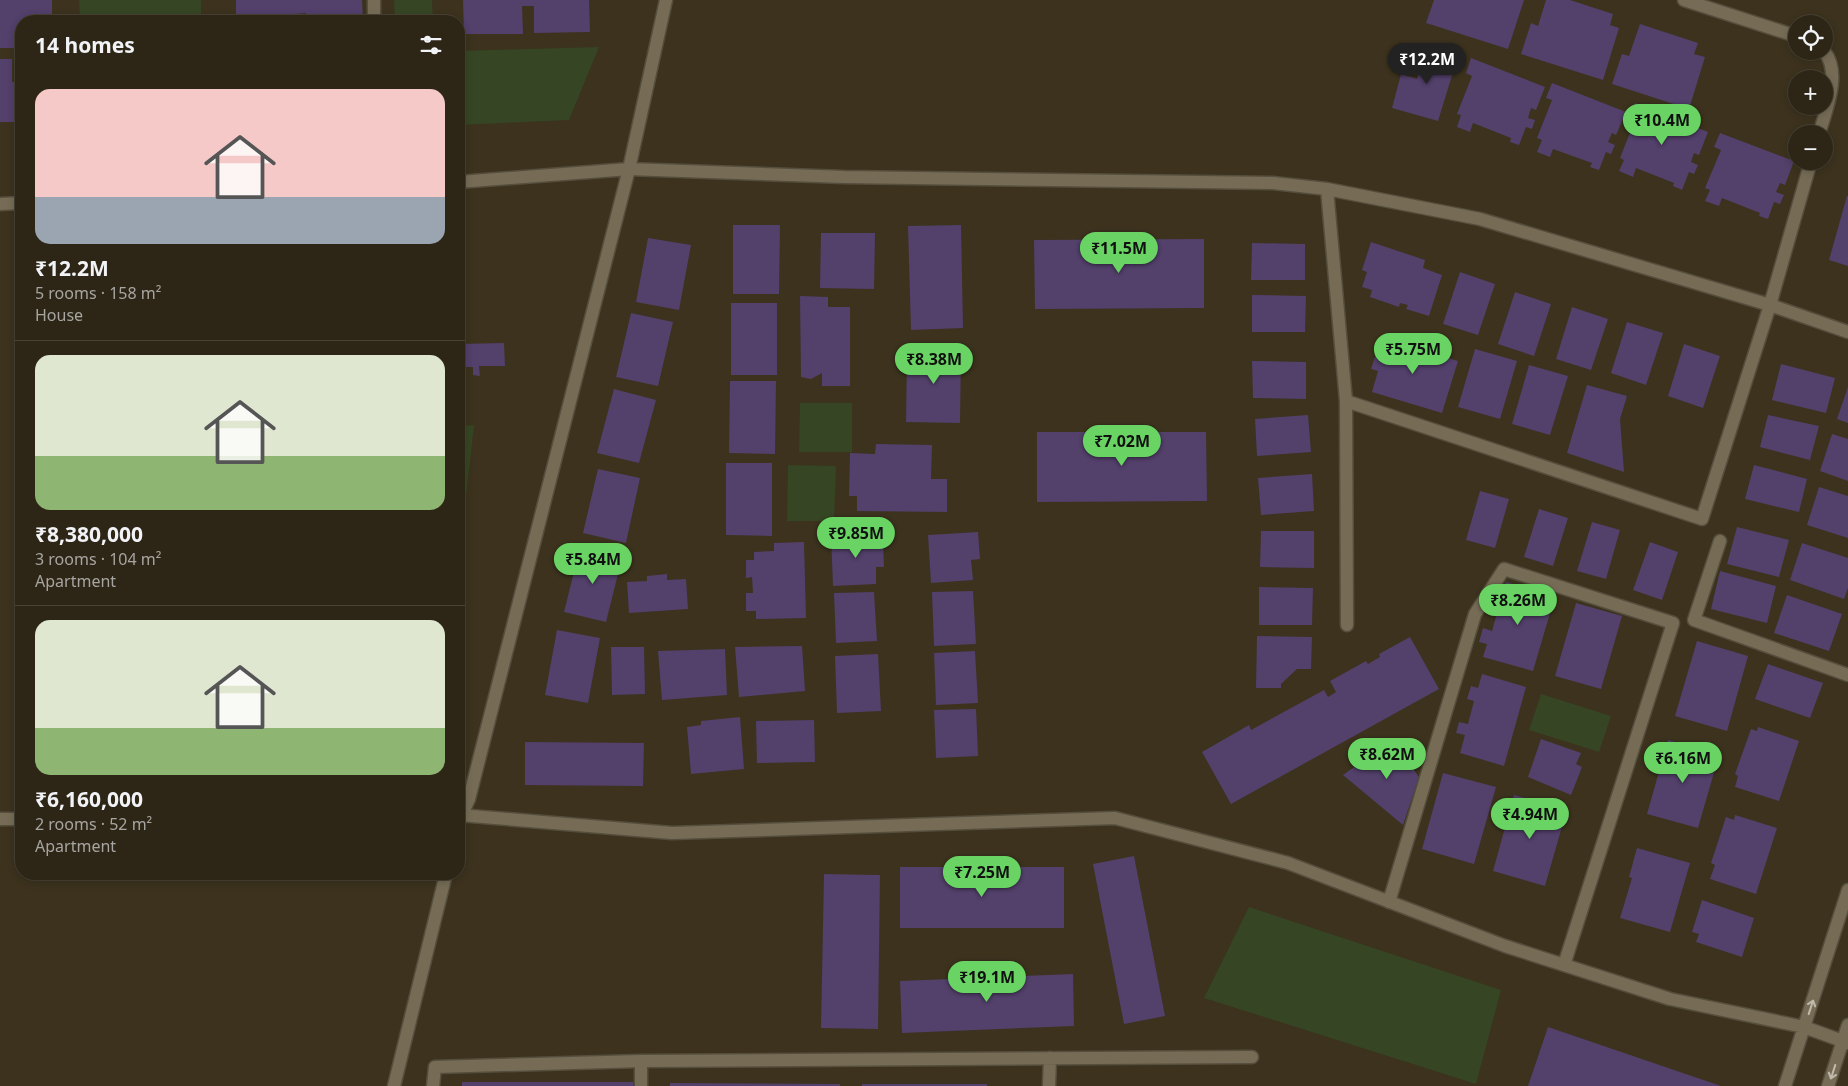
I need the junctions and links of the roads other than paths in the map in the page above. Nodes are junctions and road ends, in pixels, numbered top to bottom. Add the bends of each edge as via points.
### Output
1 (374, 0) edge
2 (666, 0) edge
3 (1684, 0) edge
4 (374, 15) edge
5 (1788, 33) edge
6 (1827, 60) edge
7 (1822, 125) edge
8 (630, 169) junction
9 (1808, 170) edge
10 (465, 182) edge
11 (1327, 189) junction
12 (0, 204) edge
13 (15, 204) edge
14 (1770, 305) junction
15 (1848, 332) edge
16 (1346, 401) junction
17 (1720, 541) dead end
18 (1347, 626) dead end
19 (1848, 675) edge
20 (465, 805) edge
21 (465, 818) edge
22 (0, 819) edge
23 (15, 819) edge
24 (445, 880) edge
25 (1848, 890) edge
26 (1389, 902) junction
27 (1564, 965) junction
28 (1848, 1025) edge
29 (1804, 1027) junction
30 (1846, 1042) edge
31 (1252, 1057) dead end
32 (1050, 1058) junction
33 (641, 1061) junction
34 (394, 1086) edge
35 (433, 1086) edge
36 (641, 1086) edge
37 (1050, 1086) edge
38 (1784, 1086) edge
39 (1828, 1086) edge

1 - 4 street
2 - 8 street
3 - 5 street
6 - 7 street via 1832,90
8 - 10 street
8 - 11 street via 844,177 1273,182
8 - 20 street via 472,789
9 - 14 street
11 - 14 street via 1480,219
11 - 16 street
12 - 13 street
14 - 15 street
14 - 16 street via 1702,519
16 - 18 street
17 - 19 street via 1694,620
21 - 26 street via 672,833 1115,818 1288,863
22 - 23 street
24 - 34 street
29 -> 25 street
26 - 27 street
26 - 27 street via 1475,614 1504,569 1672,623
27 - 29 street via 1670,999
28 - 30 street
29 - 30 street
29 - 38 street
30 -> 39 street
31 - 32 street
32 - 33 street
32 - 37 street
33 - 35 street via 435,1067
33 - 36 street

